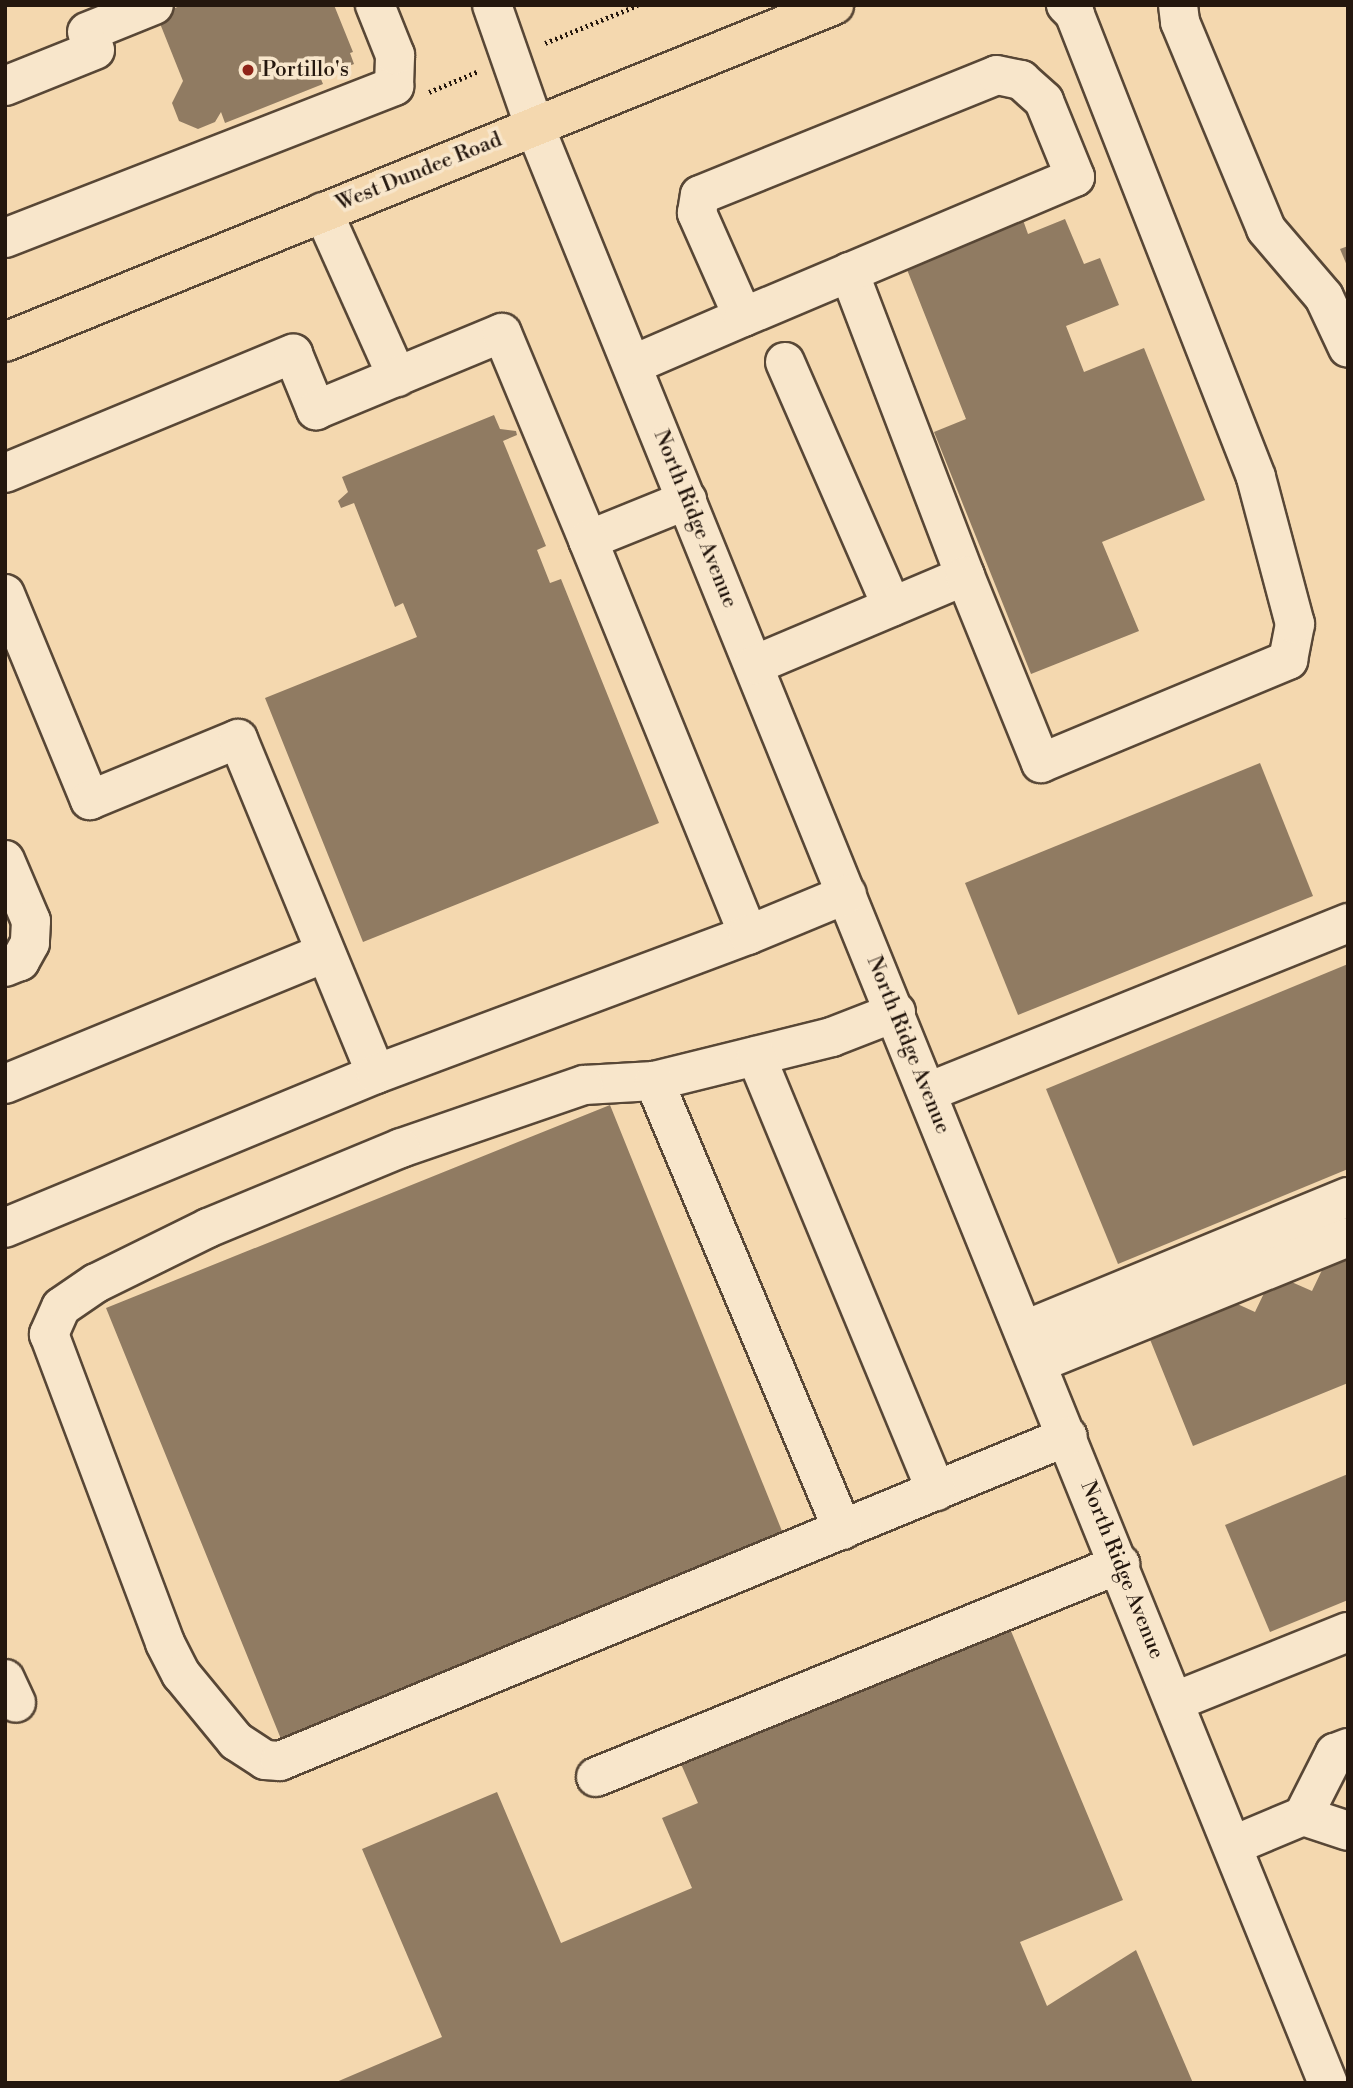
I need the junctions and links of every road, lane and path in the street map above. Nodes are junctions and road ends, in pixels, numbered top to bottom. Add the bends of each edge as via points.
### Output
1 (154, 5) edge
2 (375, 5) edge
3 (492, 5) edge
4 (638, 5) edge
5 (834, 5) edge
6 (1178, 5) edge
7 (1073, 8) edge
8 (570, 33) dead end
9 (5, 86) edge
10 (534, 125) junction
11 (1130, 155) junction
12 (1075, 177) junction
13 (323, 212) junction
14 (5, 238) edge
15 (849, 272) junction
16 (743, 317) junction
17 (5, 342) edge
18 (1348, 348) edge
19 (785, 362) dead end
20 (632, 365) junction
21 (397, 377) junction
22 (5, 473) edge
23 (687, 499) junction
24 (588, 540) junction
25 (965, 576) junction
26 (5, 594) edge
27 (892, 607) junction
28 (754, 665) junction
29 (5, 860) edge
30 (847, 894) junction
31 (1348, 923) edge
32 (748, 935) junction
33 (324, 953) junction
34 (5, 967) edge
35 (895, 1012) junction
36 (756, 1056) junction
37 (376, 1074) junction
38 (654, 1081) junction
39 (5, 1084) edge
40 (928, 1092) junction
41 (1348, 1197) edge
42 (5, 1227) edge
43 (1348, 1237) edge
44 (1031, 1346) junction
45 (1068, 1436) junction
46 (936, 1491) junction
47 (843, 1530) junction
48 (1120, 1564) junction
49 (1348, 1632) edge
50 (1176, 1701) junction
51 (1348, 1748) edge
52 (596, 1777) dead end
53 (1303, 1816) junction
54 (1348, 1832) edge
55 (1234, 1845) junction
56 (1328, 2083) edge

1 - 9 street
2 - 14 street via 395,55 394,86
3 - 10 street, North Ridge Avenue
4 - 8 path
5 - 10 main road, West Dundee Road
6 - 18 street via 1180,22 1266,229 1324,297
7 - 11 street
10 - 13 main road, West Dundee Road
10 - 20 street, North Ridge Avenue
11 - 12 street
11 - 25 street via 1256,477 1294,624 1288,660 1041,763
12 - 15 street
12 - 16 street via 1044,101 1021,79 997,75 700,195 697,213
13 - 17 main road, West Dundee Road
13 - 21 street
15 - 16 street
15 - 25 street
16 - 20 street
19 - 27 street
20 - 23 street, North Ridge Avenue
21 - 22 street via 316,410 293,354
21 - 24 street via 502,333
23 - 24 street
23 - 28 street, North Ridge Avenue
24 - 32 street
25 - 27 street
26 - 33 street via 90,800 237,739
27 - 28 street
28 - 30 street, North Ridge Avenue
29 - 34 street via 31,921 30,943 20,961
30 - 32 street
30 - 35 street, North Ridge Avenue
31 - 40 street
32 - 37 street
33 - 37 street
33 - 39 street
35 - 36 street via 832,1037
35 - 40 street, North Ridge Avenue
36 - 38 street
36 - 46 street
37 - 42 street
38 - 47 street
38 - 47 street via 584,1085 401,1149 208,1228 96,1283 61,1307 49,1334 164,1643 181,1674 236,1741 265,1759 280,1761
40 - 44 street, North Ridge Avenue
41 - 44 street
43 - 44 street
44 - 45 street, North Ridge Avenue
45 - 46 street
45 - 48 street, North Ridge Avenue
46 - 47 street
48 - 50 street, North Ridge Avenue
48 - 52 street
49 - 50 street
50 - 55 street, North Ridge Avenue
51 - 53 street via 1335,1753
53 - 54 street
53 - 55 street
55 - 56 street, North Ridge Avenue

